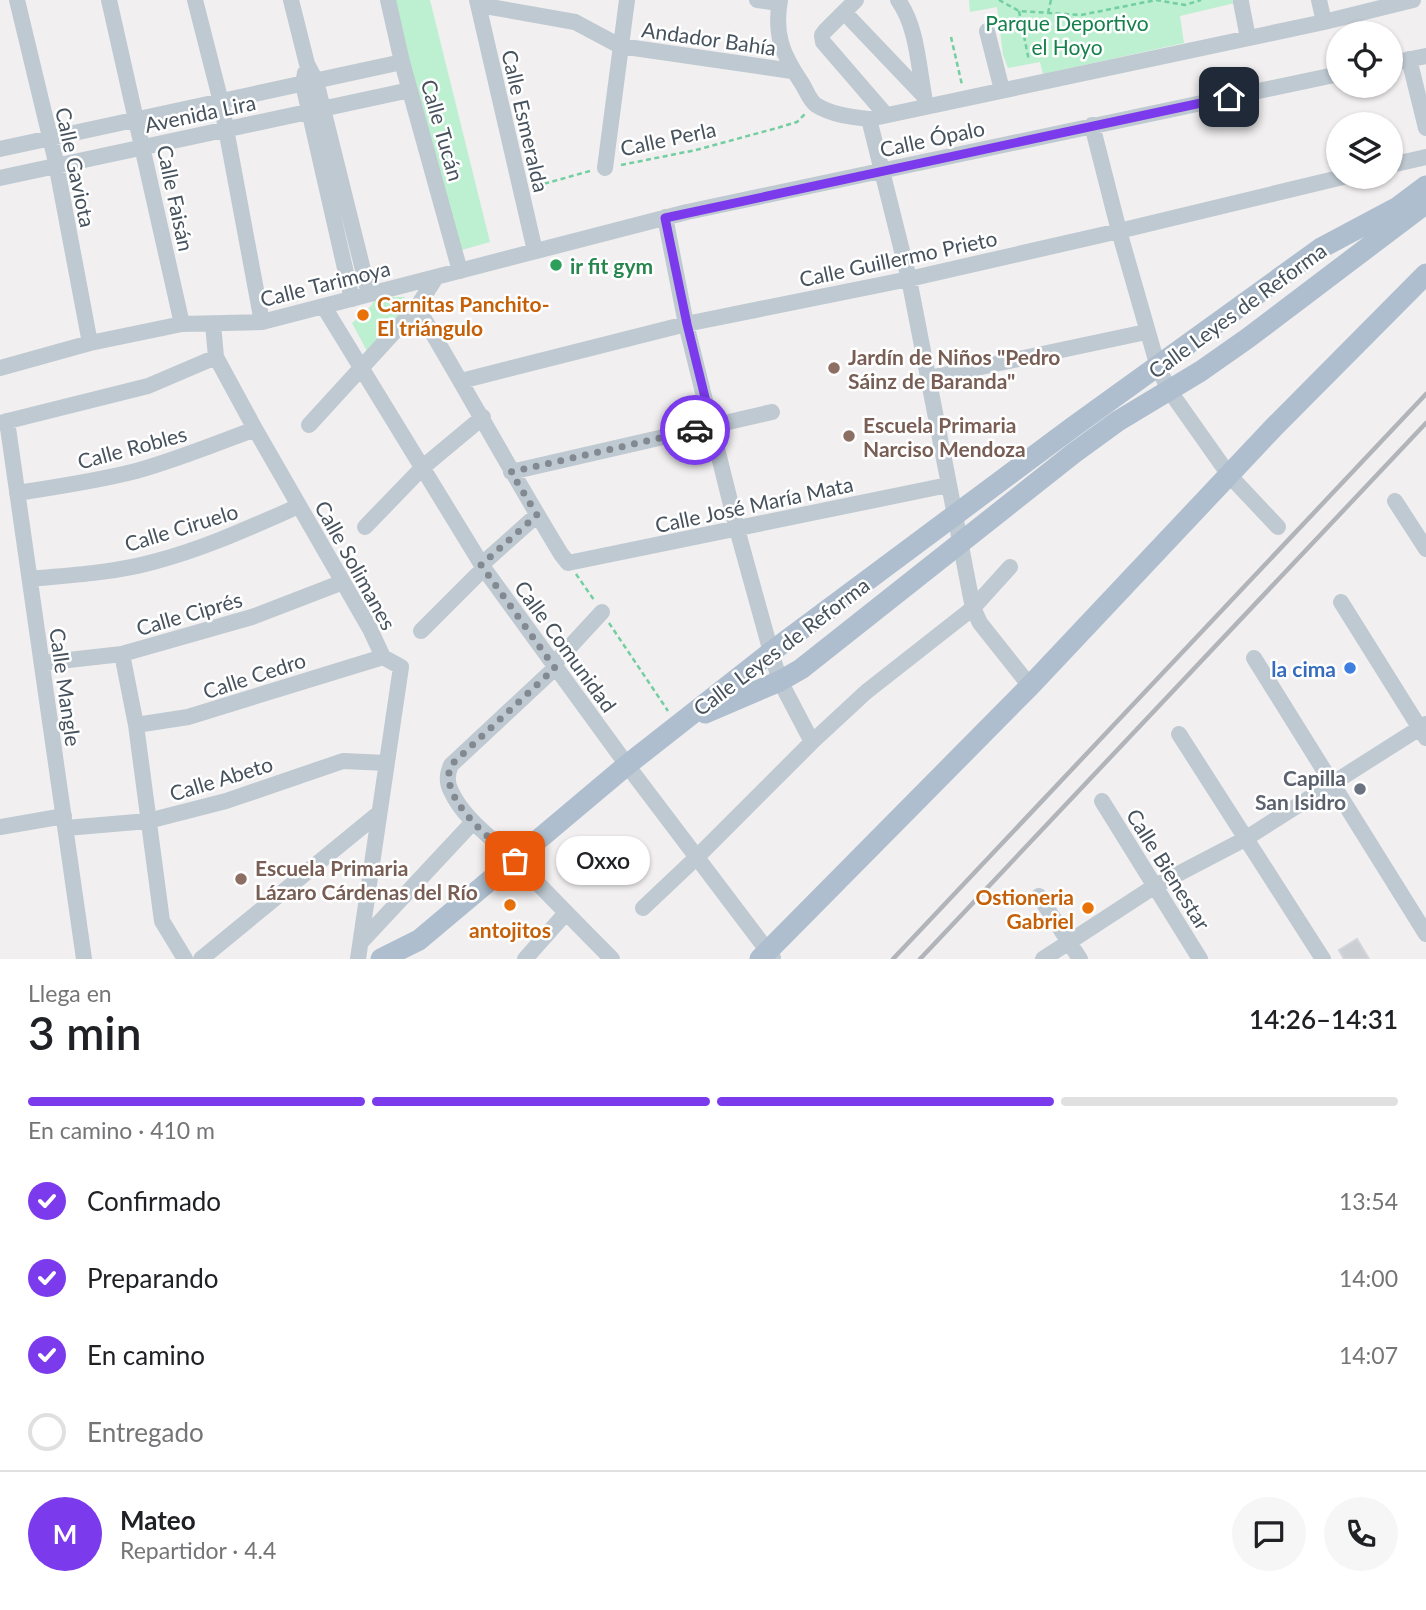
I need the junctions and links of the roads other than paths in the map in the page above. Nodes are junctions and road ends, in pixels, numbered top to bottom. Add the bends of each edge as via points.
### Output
1 (17, 0) edge
2 (109, 0) edge
3 (195, 0) edge
4 (291, 0) edge
5 (388, 0) edge
6 (627, 0) edge
7 (757, 0) edge
8 (856, 0) edge
9 (898, 0) edge
10 (1319, 0) edge
11 (1408, 1) edge
12 (478, 2) edge
13 (780, 2) edge
14 (1241, 2) dead end
15 (537, 7) edge
16 (844, 12) junction
17 (1324, 22) junction
18 (988, 32) dead end
19 (1248, 38) junction
20 (620, 46) junction
21 (1426, 55) edge
22 (1409, 59) junction
23 (1403, 60) edge
24 (402, 62) junction
25 (792, 71) junction
26 (1326, 77) edge
27 (309, 82) junction
28 (410, 90) junction
29 (1002, 90) junction
30 (925, 101) junction
31 (221, 102) junction
32 (316, 110) junction
33 (886, 115) junction
34 (869, 119) junction
35 (137, 120) junction
36 (1092, 125) junction
37 (1426, 128) edge
38 (226, 129) junction
39 (49, 138) junction
40 (143, 147) junction
41 (0, 149) edge
42 (1426, 157) edge
43 (1403, 162) edge
44 (56, 166) junction
45 (606, 168) road end
46 (880, 170) junction
47 (0, 178) edge
48 (1326, 181) edge
49 (1426, 186) edge
50 (1426, 203) edge
51 (665, 218) junction
52 (1119, 231) junction
53 (535, 251) junction
54 (460, 271) junction
55 (1426, 274) edge
56 (435, 279) junction
57 (909, 279) junction
58 (369, 294) junction
59 (352, 299) junction
60 (324, 307) junction
61 (417, 307) junction
62 (262, 322) junction
63 (182, 324) junction
64 (213, 324) junction
65 (687, 324) junction
66 (1146, 332) junction
67 (90, 343) junction
68 (216, 357) junction
69 (0, 365) edge
70 (362, 366) junction
71 (1158, 367) junction
72 (929, 378) junction
73 (461, 381) junction
74 (1169, 390) junction
75 (772, 412) dead end
76 (483, 417) junction
77 (4, 422) edge
78 (309, 425) dead end
79 (712, 426) junction
80 (254, 429) junction
81 (423, 467) junction
82 (511, 472) junction
83 (1229, 475) junction
84 (948, 485) junction
85 (18, 493) junction
86 (1395, 501) dead end
87 (299, 506) junction
88 (955, 514) junction
89 (537, 515) junction
90 (365, 527) dead end
91 (1278, 527) dead end
92 (737, 529) junction
93 (960, 542) junction
94 (1426, 549) edge
95 (482, 566) junction
96 (1010, 566) dead end
97 (30, 579) junction
98 (343, 582) junction
99 (1341, 602) dead end
100 (973, 608) junction
101 (601, 612) road end
102 (421, 631) dead end
103 (771, 652) junction
104 (122, 654) junction
105 (383, 657) junction
106 (1254, 658) dead end
107 (42, 663) junction
108 (554, 666) junction
109 (780, 681) junction
110 (1030, 686) junction
111 (136, 725) junction
112 (678, 725) junction
113 (1424, 730) edge
114 (1179, 734) dead end
115 (812, 742) junction
116 (387, 763) junction
117 (627, 765) junction
118 (1333, 784) junction
119 (1102, 800) dead end
120 (379, 813) junction
121 (148, 821) junction
122 (65, 822) junction
123 (473, 822) junction
124 (0, 827) edge
125 (1245, 839) junction
126 (697, 857) junction
127 (515, 861) junction
128 (1155, 886) junction
129 (1039, 897) dead end
130 (643, 908) dead end
131 (565, 914) junction
132 (1426, 934) edge
133 (361, 942) junction
134 (1069, 942) junction
135 (767, 956) edge
136 (84, 959) edge
137 (185, 959) edge
138 (201, 959) edge
139 (358, 959) edge
140 (381, 959) edge
141 (525, 959) edge
142 (612, 959) edge
143 (1043, 959) edge
144 (1080, 959) edge
145 (1200, 959) edge
146 (1323, 959) edge

1 - 39 street, Calle Gaviota
2 - 35 street, Calle Faisán
3 - 31 street
4 - 27 street
5 - 24 street, Calle Tucán
6 - 20 street
7 - 13 street
8 - 16 street
9 - 30 street via 913,34
10 - 17 street
11 - 17 street
12 - 15 street, Andador Bahía
12 - 53 street, Calle Esmeralda
13 - 25 street via 780,40
14 - 19 street
15 - 20 street, Andador Bahía
16 - 30 street
16 - 33 street via 822,35 823,42
17 - 19 street
18 - 29 street
19 - 29 street
20 - 25 street, Andador Bahía
20 - 45 street
21 - 22 street
22 - 23 street
22 - 37 street
24 - 27 street, Avenida Lira
24 - 28 street, Calle Tucán
25 - 34 street via 813,103 835,114
26 - 36 street, Calle Ópalo
27 - 31 street, Avenida Lira
27 - 32 street
28 - 32 street, Avenida Lira
28 - 54 street, Calle Tucán
29 - 30 street
30 - 33 street
31 - 35 street, Avenida Lira
31 - 38 street
32 - 38 street, Avenida Lira
32 - 58 street
32 - 59 street
33 - 34 street
34 - 46 street
35 - 39 street, Avenida Lira
35 - 40 street, Calle Faisán
36 - 46 street, Calle Ópalo
36 - 52 street
38 - 40 street, Avenida Lira
38 - 62 street
39 - 41 street, Avenida Lira
39 - 44 street, Calle Gaviota
40 - 44 street, Avenida Lira
40 - 63 street, Calle Faisán
42 - 43 street
44 - 47 street, Avenida Lira
44 - 67 street, Calle Gaviota
46 - 51 street, Calle Ópalo
46 - 57 street
48 - 52 street, Calle Guillermo Prieto
49 - 71 main road, Calle Leyes de Reforma via 1398,207 1321,247
50 - 74 main road, Calle Leyes de Reforma via 1248,338
51 - 53 street, Calle Ópalo
51 - 65 street
52 - 57 street, Calle Guillermo Prieto
52 - 66 street
53 - 54 street, Calle Tarimoya
54 - 56 street, Calle Tarimoya
55 - 83 main road
56 - 58 street, Calle Tarimoya
56 - 61 street
57 - 65 street, Calle Guillermo Prieto
57 - 72 street
58 - 59 street, Calle Tarimoya
59 - 60 street, Calle Tarimoya
60 - 62 street, Calle Tarimoya
60 - 70 street, Calle Comunidad
61 - 70 street
61 - 73 street
62 - 64 street, Calle Tarimoya
63 - 64 street, Calle Tarimoya
63 - 67 street, Calle Tarimoya
64 - 68 street, Calle Solimanes
65 - 73 street, Calle Guillermo Prieto
65 - 79 street
66 - 71 street
66 - 72 street
67 - 69 street, Calle Tarimoya
68 - 77 street via 148,386
68 - 80 street, Calle Solimanes
70 - 78 street
70 - 81 street, Calle Comunidad
71 - 74 street
71 - 88 main road, Calle Leyes de Reforma
72 - 84 street
73 - 76 street
74 - 83 street
74 - 93 main road, Calle Leyes de Reforma via 1118,421
75 - 79 street
76 - 81 street
76 - 82 street
77 - 85 street, Calle Mangle
79 - 82 street
79 - 92 street
80 - 85 street, Calle Robles via 137,470
80 - 87 street, Calle Solimanes
81 - 90 street
81 - 95 street, Calle Comunidad
82 - 89 street
83 - 91 street
83 - 110 main road
84 - 88 street
84 - 92 street, Calle José María Mata
85 - 97 street, Calle Mangle
86 - 94 street
87 - 97 street, Calle Ciruelo via 227,538 152,563
87 - 98 street, Calle Solimanes
88 - 93 street
88 - 103 main road, Calle Leyes de Reforma
89 - 92 street, Calle José María Mata via 568,563
89 - 95 street
92 - 103 street
93 - 100 street
93 - 109 main road, Calle Leyes de Reforma via 828,649
95 - 102 street
95 - 108 street, Calle Comunidad
96 - 100 street
97 - 107 street, Calle Mangle
98 - 104 street, Calle Ciprés via 252,617
98 - 105 street, Calle Solimanes
99 - 113 street
100 - 110 street
100 - 115 street via 866,692
101 - 108 street
103 - 109 street
103 - 112 main road, Calle Leyes de Reforma
104 - 107 street, Calle Ciprés
104 - 111 street
105 - 111 street, Calle Cedro via 188,718
105 - 116 street, Calle Solimanes via 401,667
106 - 118 street
107 - 122 street, Calle Mangle
108 - 117 street, Calle Comunidad
108 - 123 street via 451,765 451,793
109 - 112 main road, Calle Leyes de Reforma
109 - 115 street
110 - 135 main road
111 - 121 street
112 - 117 main road
113 - 118 street
114 - 125 street
115 - 126 street
116 - 120 street, Calle Solimanes
116 - 121 street, Calle Abeto via 343,761 226,801
117 - 126 street, Calle Comunidad
117 - 127 main road
118 - 125 street
118 - 132 street
119 - 128 street, Calle Bienestar
120 - 133 street, Calle Solimanes
120 - 138 street
121 - 122 street, Calle Abeto
121 - 137 street via 162,921
122 - 124 street, Calle Abeto
122 - 136 street, Calle Mangle
123 - 127 street
123 - 133 street
125 - 128 street
125 - 146 street
126 - 130 street
126 - 135 street, Calle Comunidad
127 - 131 street
127 - 140 main road via 419,940
128 - 134 street
128 - 145 street, Calle Bienestar
129 - 134 street
131 - 141 street
131 - 142 street
133 - 139 street, Calle Solimanes
134 - 143 street
134 - 144 street

